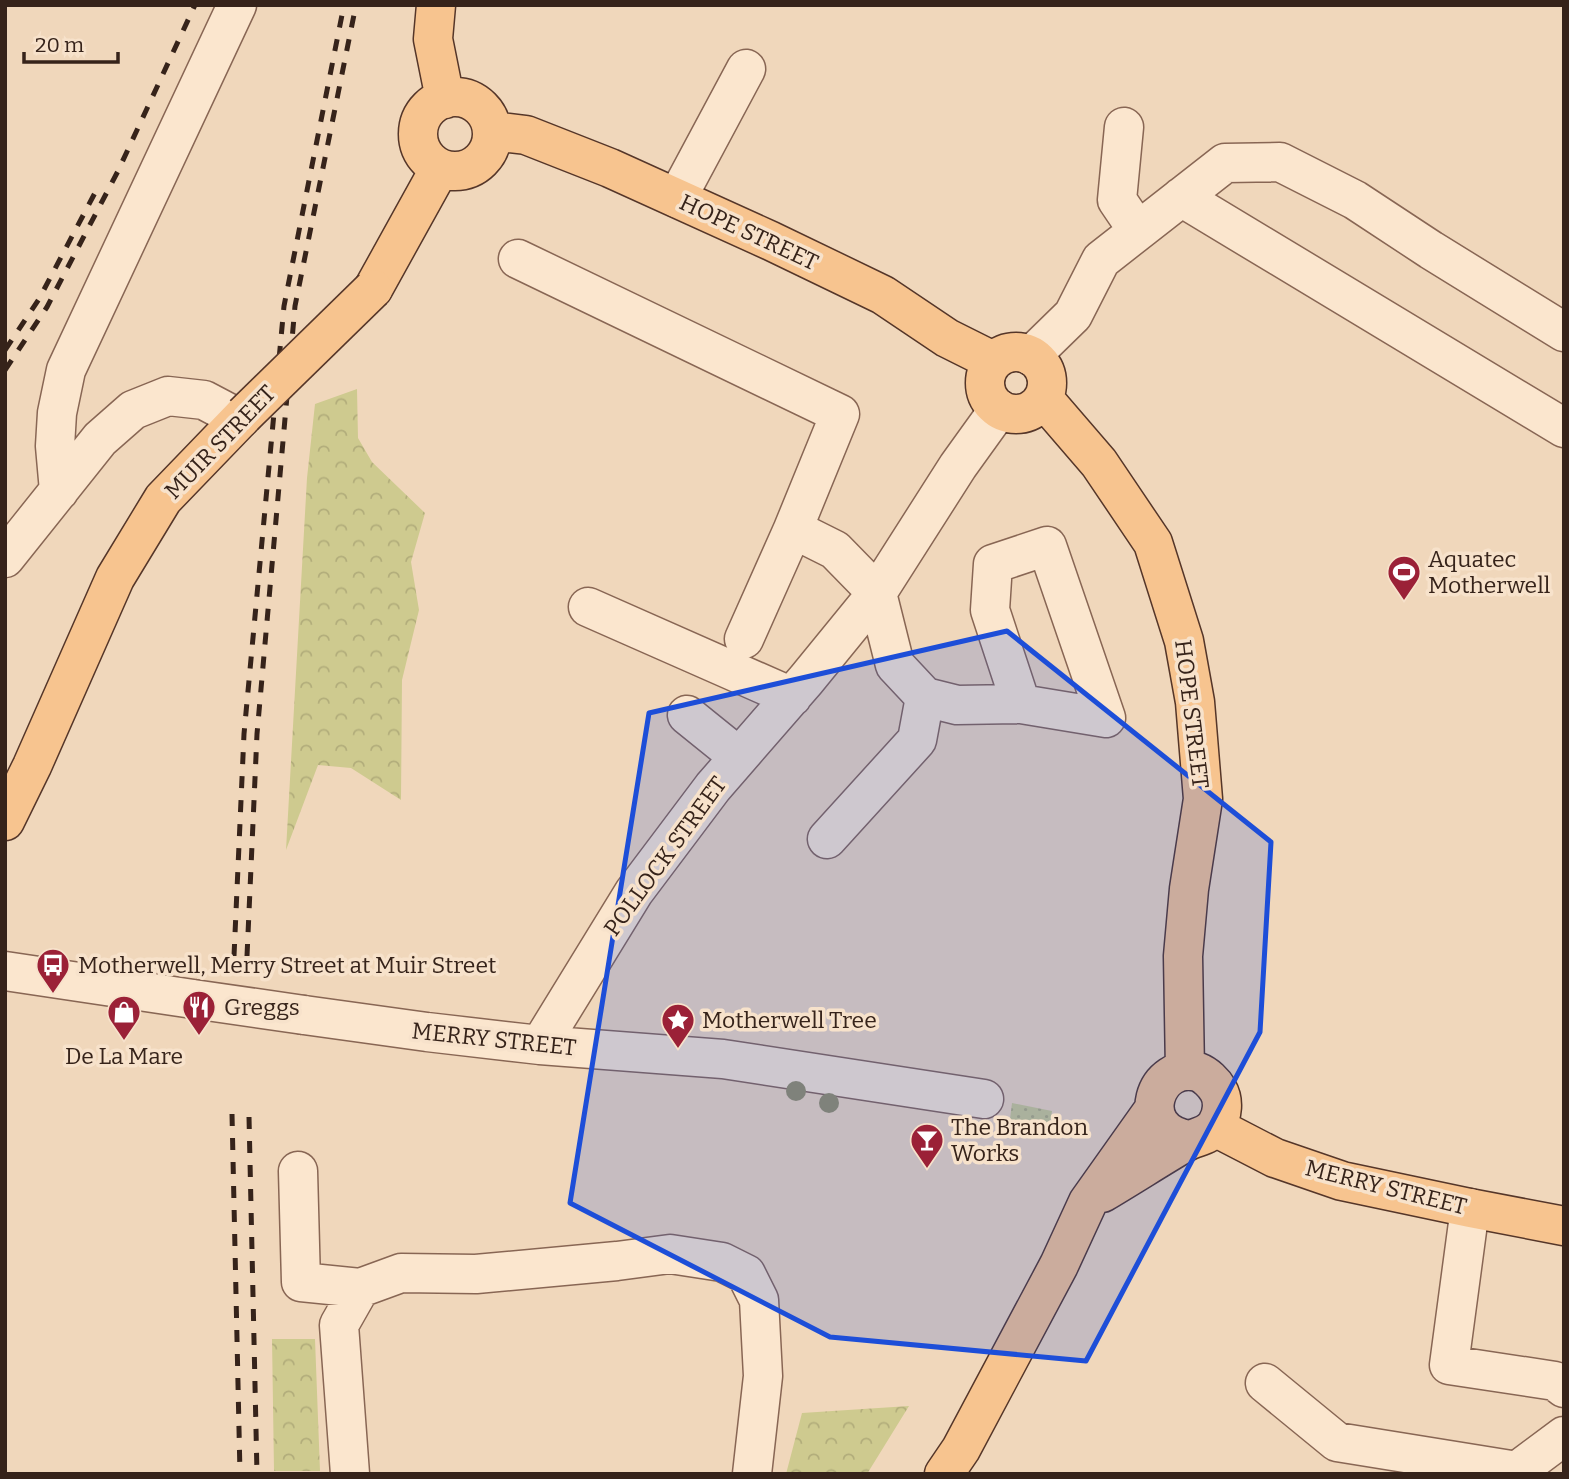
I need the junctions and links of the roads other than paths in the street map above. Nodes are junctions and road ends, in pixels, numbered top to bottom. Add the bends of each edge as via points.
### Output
1 (237, 5) edge
2 (436, 5) edge
3 (746, 69) dead end
4 (445, 99) junction
5 (1124, 127) dead end
6 (493, 131) junction
7 (440, 168) junction
8 (1181, 197) junction
9 (677, 198) junction
10 (1138, 231) junction
11 (518, 259) dead end
12 (1564, 332) edge
13 (1031, 356) junction
14 (993, 361) junction
15 (1043, 398) junction
16 (999, 409) junction
17 (242, 417) junction
18 (1564, 428) edge
19 (59, 491) junction
20 (793, 529) junction
21 (5, 558) edge
22 (877, 593) junction
23 (588, 607) dead end
24 (744, 639) dead end
25 (799, 688) junction
26 (925, 697) junction
27 (1021, 704) dead end
28 (687, 715) dead end
29 (739, 757) junction
30 (5, 821) edge
31 (827, 839) dead end
32 (5, 971) edge
33 (540, 1045) junction
34 (1185, 1071) junction
35 (984, 1099) dead end
36 (1154, 1109) junction
37 (1202, 1134) junction
38 (298, 1171) dead end
39 (1088, 1202) junction
40 (1470, 1208) junction
41 (1564, 1226) edge
42 (360, 1288) junction
43 (1265, 1383) dead end
44 (1564, 1388) edge
45 (1564, 1436) edge
46 (350, 1474) edge
47 (752, 1474) edge
48 (944, 1474) edge

1 - 19 street via 66,370 55,446
2 - 4 main road via 433,39
3 - 9 street
4 - 6 main road via 458,97 477,104
4 - 7 main road via 429,108 419,130 424,152
5 - 10 street via 1117,200
6 - 7 main road via 481,160 464,170
6 - 9 main road, HOPE STREET via 526,135
7 - 17 main road, MUIR STREET, bridge via 373,289
8 - 10 street
8 - 12 street via 1225,163 1280,162 1355,200
8 - 18 street
9 - 14 main road, HOPE STREET via 883,295 947,338
10 - 13 street via 1101,260 1073,315
11 - 20 street via 840,414
13 - 14 main road via 1016,351
13 - 15 main road via 1044,370
14 - 16 main road via 985,388
15 - 16 main road via 1020,413
15 - 34 main road, HOPE STREET via 1099,463 1153,543 1184,641 1195,702 1203,799 1183,956
16 - 22 street, POLLOCK STREET
17 - 19 street via 204,400 168,396 133,410 100,439
17 - 30 main road, MUIR STREET via 163,499 115,579
19 - 21 street
20 - 22 street via 835,550
20 - 24 street
22 - 25 street, POLLOCK STREET
22 - 26 street via 895,666
23 - 25 street
25 - 29 street, POLLOCK STREET
26 - 27 street via 957,705
26 - 31 street via 917,740
28 - 29 street
29 - 33 street, POLLOCK STREET via 634,892
32 - 33 street, MERRY STREET, bridge
33 - 35 street, MERRY STREET via 723,1059
34 - 36 main road via 1163,1083
34 - 37 main road via 1199,1072 1221,1095 1220,1118
36 - 37 main road via 1158,1123 1177,1138
36 - 39 main road
37 - 39 main road
37 - 40 main road, MERRY STREET via 1342,1181
38 - 42 street via 301,1282
39 - 48 main road via 1059,1265
40 - 41 main road, MERRY STREET
40 - 44 street via 1449,1365 1555,1381
42 - 46 street via 339,1325
42 - 47 street via 401,1273 476,1274 670,1254 722,1262 746,1273 759,1300 763,1376
43 - 45 street via 1337,1442 1517,1471

